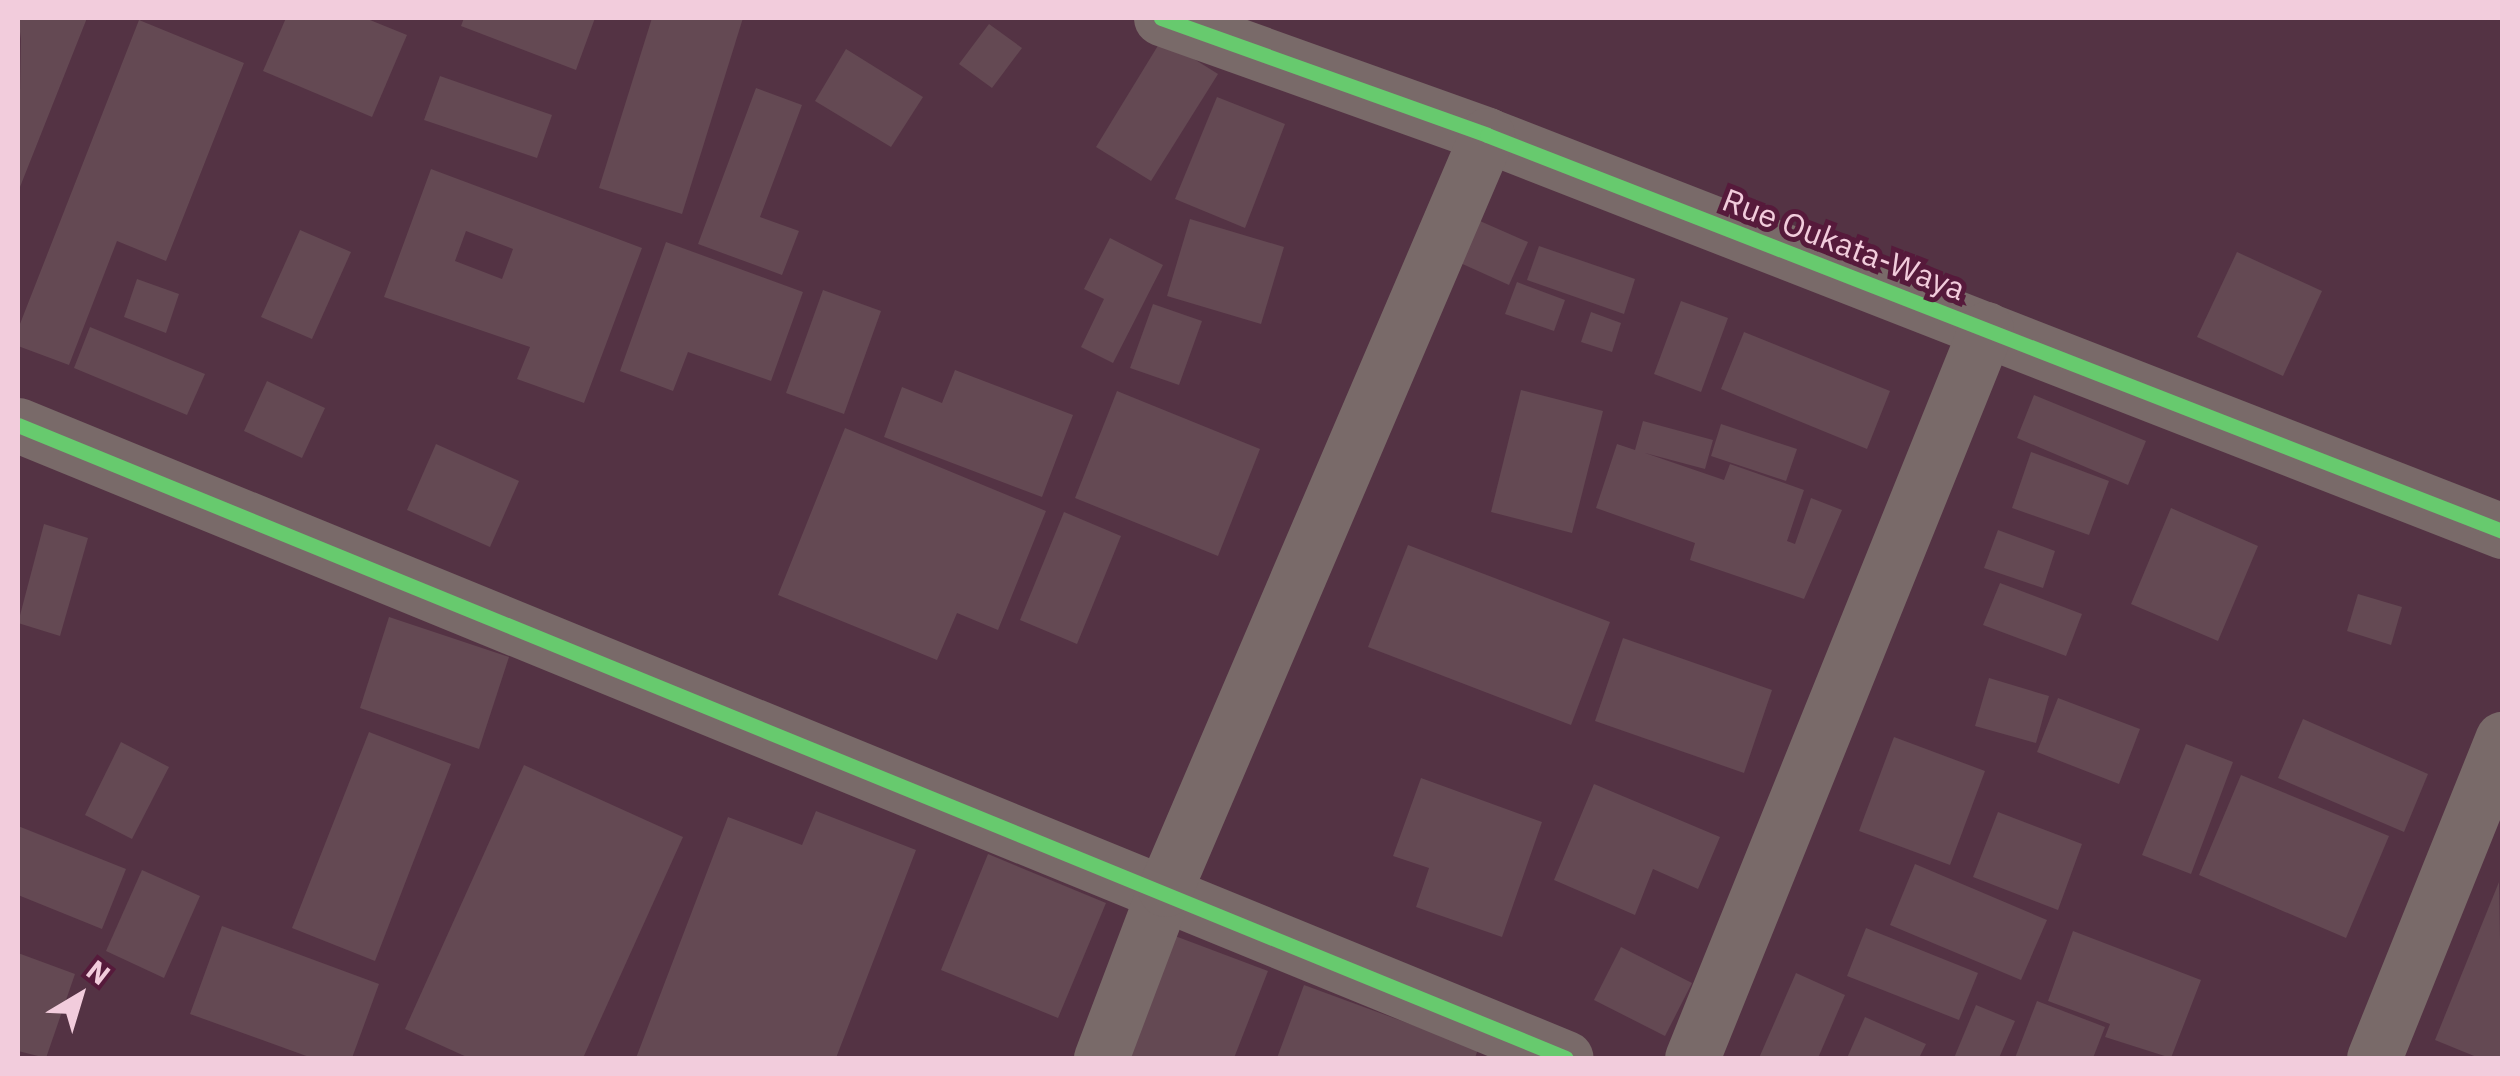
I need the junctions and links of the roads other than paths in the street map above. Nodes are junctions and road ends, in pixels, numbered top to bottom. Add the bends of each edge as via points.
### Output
1 (1162, 18) edge
2 (1488, 135) junction
3 (1986, 329) junction
4 (18, 425) edge
5 (2502, 531) edge
6 (2502, 739) edge
7 (1165, 889) junction
8 (1101, 1058) edge
9 (1566, 1058) edge
10 (1692, 1058) edge
11 (2374, 1058) edge

1 - 2 street, Rue Oukata-Waya
2 - 3 street, Rue Oukata-Waya
2 - 7 street
3 - 5 street, Rue Oukata-Waya
3 - 10 street
4 - 7 street
6 - 11 street
7 - 8 street
7 - 9 street

